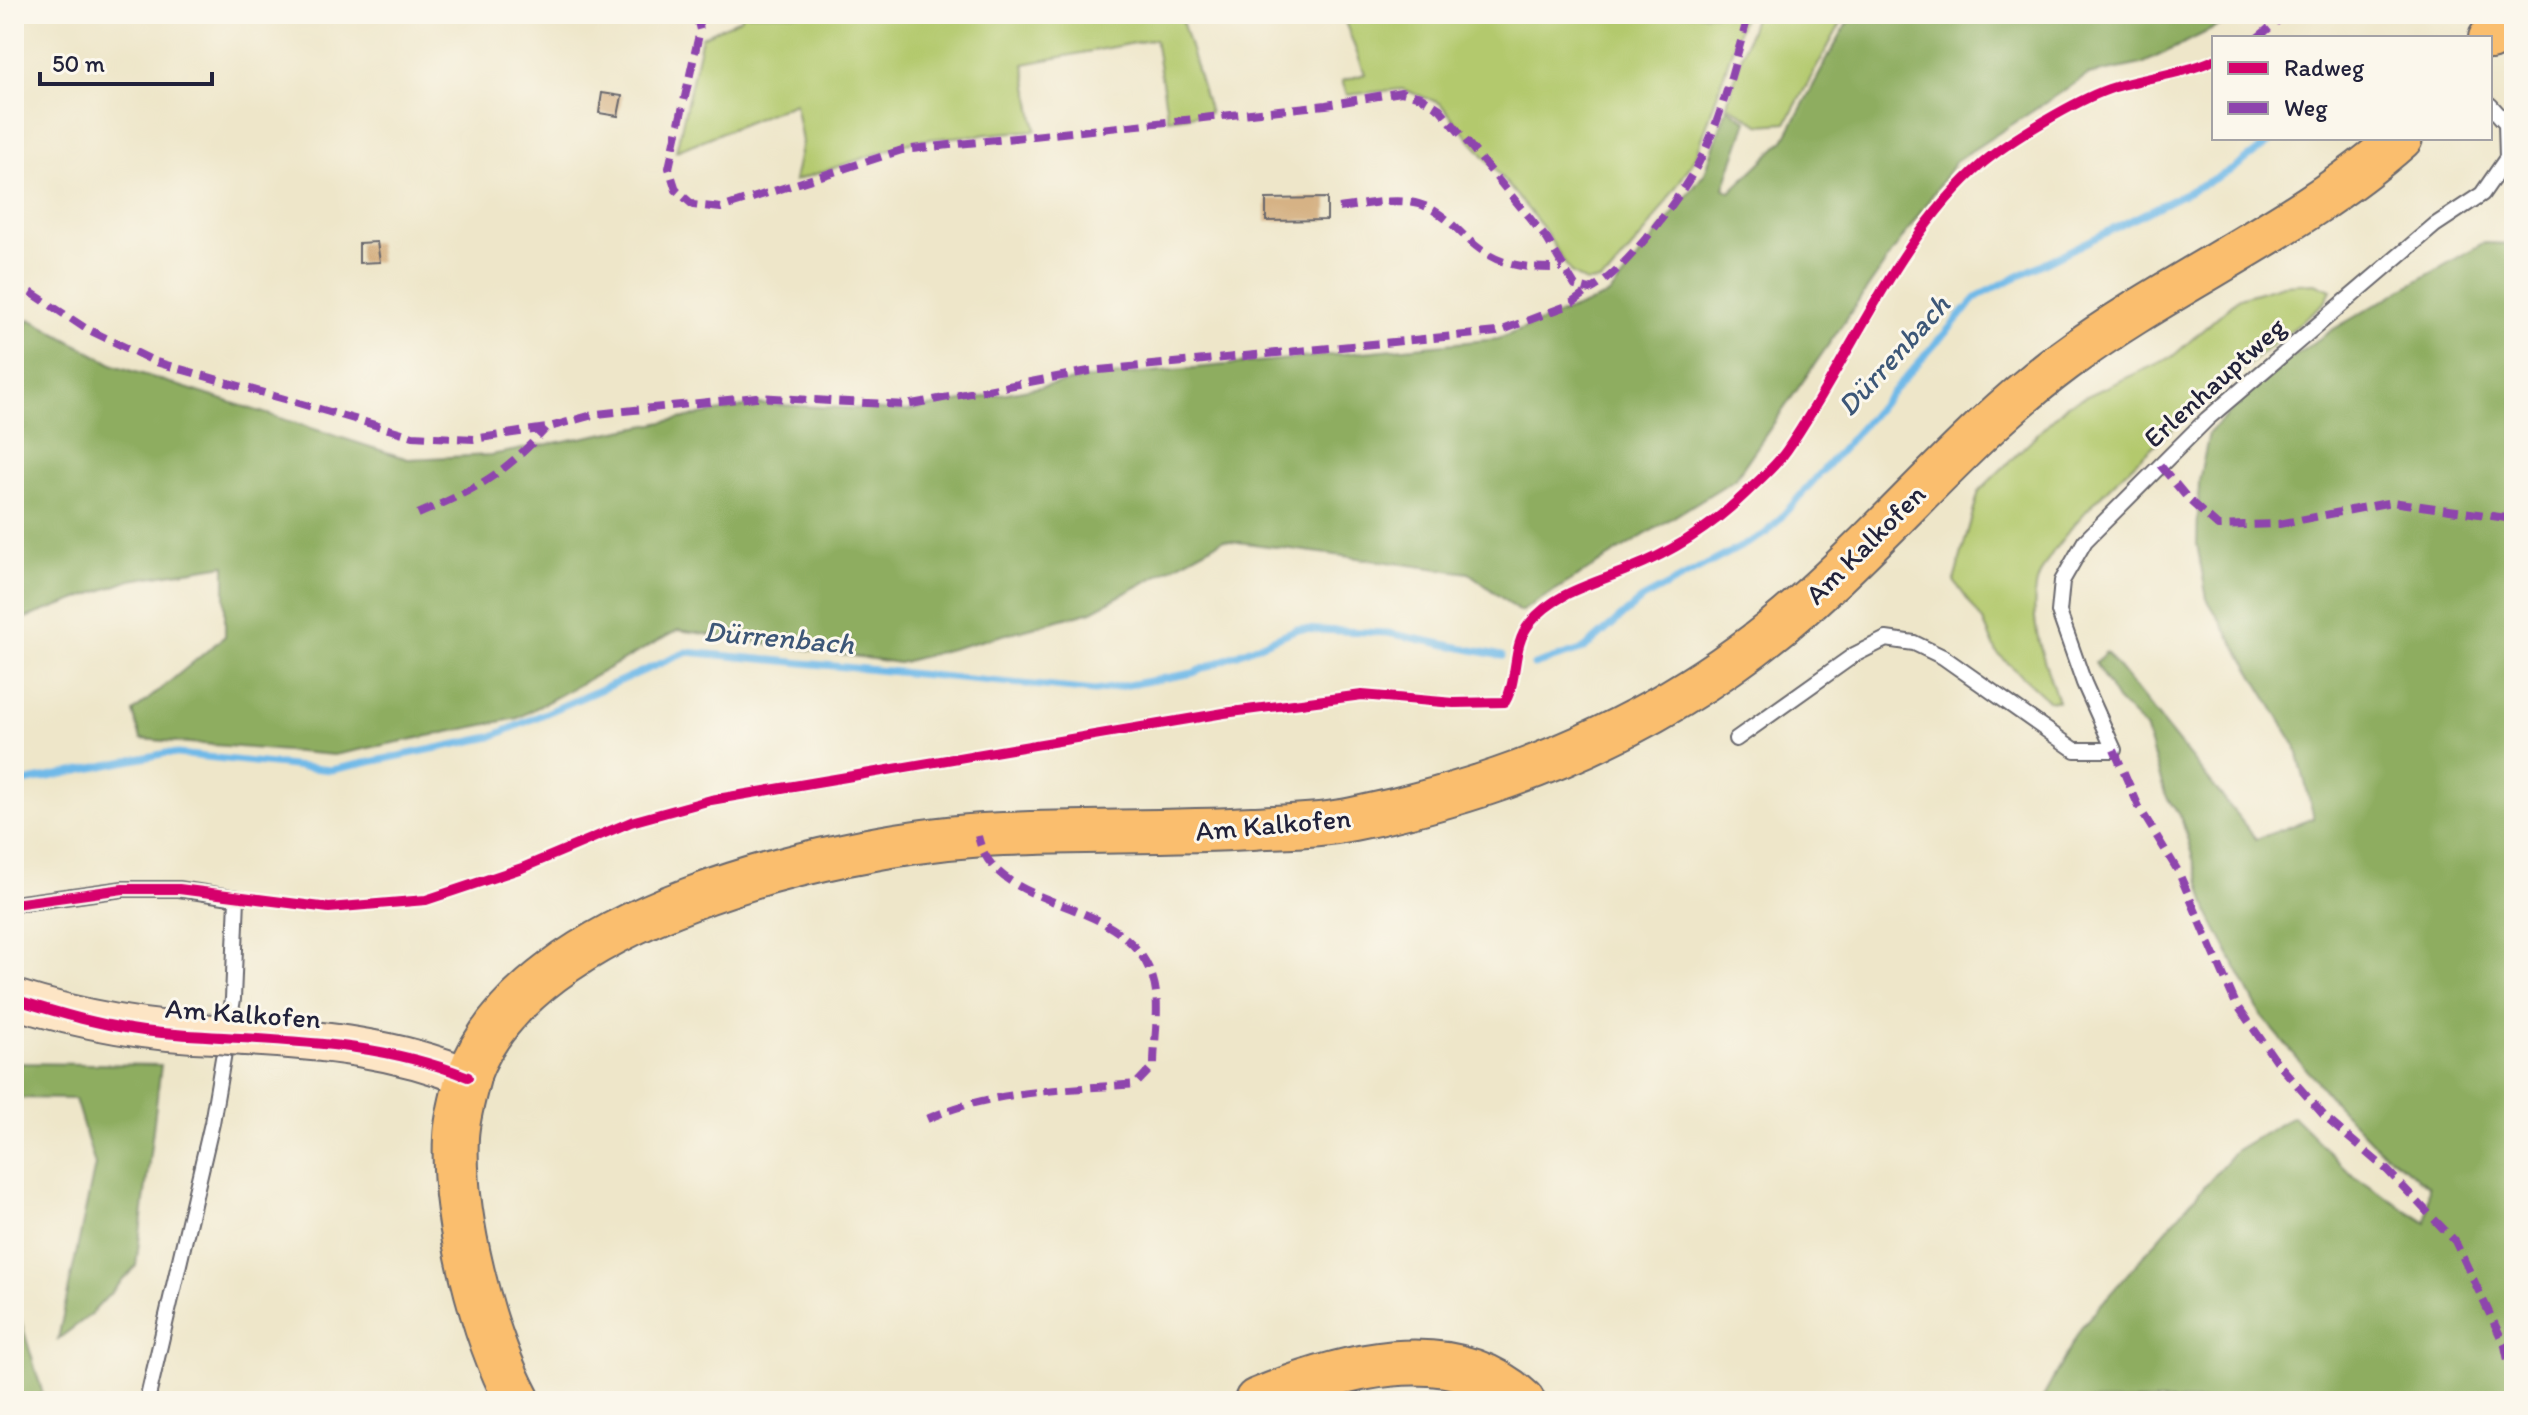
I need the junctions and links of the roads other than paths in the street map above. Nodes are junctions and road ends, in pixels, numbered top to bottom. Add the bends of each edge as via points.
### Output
1 (2508, 14) edge
2 (2492, 36) edge
3 (2492, 107) edge
4 (2398, 140) edge
5 (1736, 739) dead end
6 (14, 904) edge
7 (14, 999) edge
8 (468, 1077) junction
9 (512, 1390) edge
10 (147, 1401) edge
11 (1257, 1401) edge
12 (1522, 1401) edge

1 - 2 main road
3 - 5 lane, Erlenhauptweg via 2506,123 2507,158 2482,194 2435,225 2207,419 2085,541 2062,581 2059,612 2114,750 2075,750 1943,657 1914,643 1886,639 1854,655
4 - 8 main road, Am Kalkofen via 2327,196 2148,303 2015,398 1850,561 1757,643 1671,703 1569,755 1434,801 1344,821 1177,832 978,836 853,851 741,883 636,923 547,973 495,1028
6 - 10 lane via 123,889 179,889 237,898 233,999 212,1123
7 - 8 street, Am Kalkofen via 68,1016 161,1033 306,1039 378,1050 433,1062
8 - 9 highway via 456,1135 457,1186 477,1287
11 - 12 highway via 1321,1377 1405,1362 1482,1375

